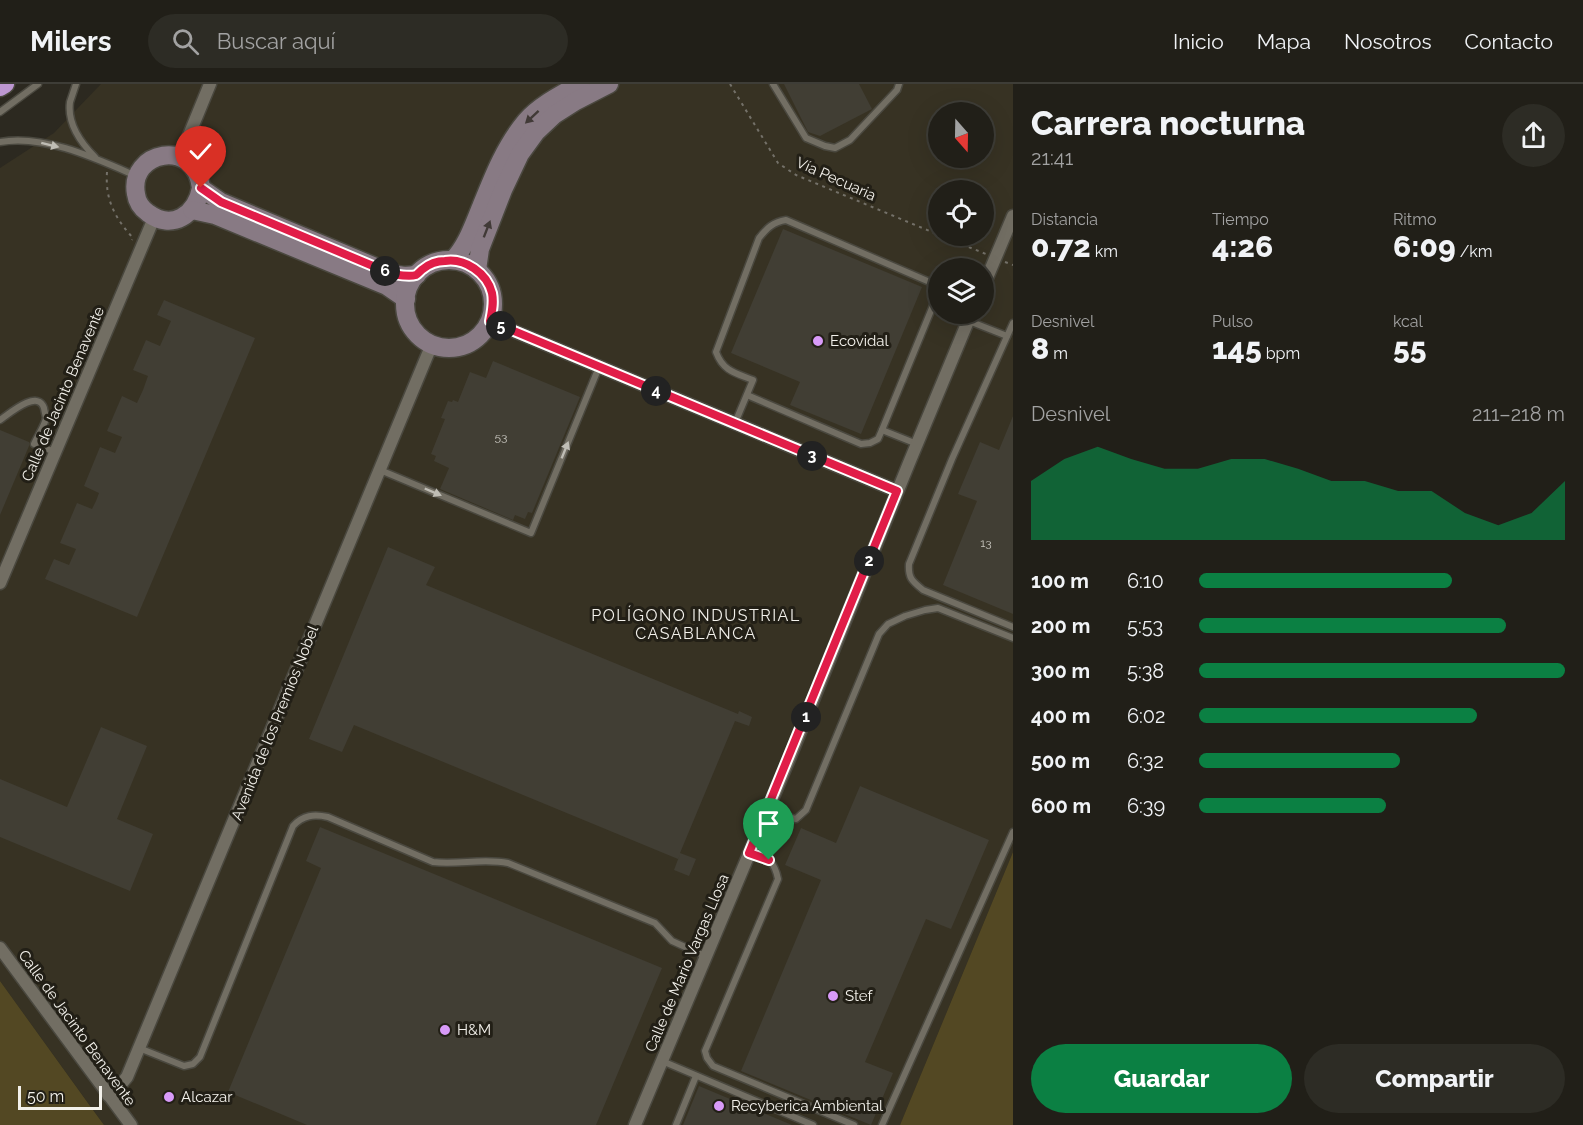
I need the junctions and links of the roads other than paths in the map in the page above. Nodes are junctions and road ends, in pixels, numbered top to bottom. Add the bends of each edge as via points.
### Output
1 (5, 84) edge
2 (38, 84) edge
3 (76, 84) edge
4 (210, 84) edge
5 (580, 84) edge
6 (609, 84) edge
7 (773, 84) edge
8 (899, 84) edge
9 (0, 87) edge
10 (0, 112) edge
11 (0, 142) edge
12 (180, 157) junction
13 (98, 160) junction
14 (137, 176) junction
15 (201, 188) junction
16 (192, 210) junction
17 (1013, 216) edge
18 (154, 218) junction
19 (453, 260) junction
20 (994, 260) edge
21 (477, 270) junction
22 (417, 275) junction
23 (928, 281) edge
24 (406, 299) junction
25 (928, 317) edge
26 (490, 321) junction
27 (1013, 323) edge
28 (967, 324) edge
29 (984, 324) edge
30 (1007, 336) junction
31 (432, 344) junction
32 (599, 367) junction
33 (747, 395) junction
34 (0, 420) edge
35 (734, 424) junction
36 (882, 430) junction
37 (917, 444) junction
38 (55, 452) junction
39 (379, 470) junction
40 (897, 491) junction
41 (0, 583) edge
42 (1013, 627) edge
43 (1013, 638) edge
44 (767, 809) junction
45 (1013, 832) edge
46 (749, 853) junction
47 (0, 948) edge
48 (705, 956) junction
49 (140, 1048) junction
50 (662, 1061) junction
51 (696, 1076) junction
52 (108, 1095) junction
53 (131, 1125) edge
54 (635, 1125) edge
55 (676, 1125) edge
56 (813, 1125) edge
57 (854, 1125) edge
58 (882, 1125) edge

1 - 9 highway
2 - 10 lane
3 - 13 lane via 70,104 71,119 76,134
4 - 12 street
5 -> 19 street via 528,119 508,146 466,243
21 -> 6 street via 480,249 520,154 554,115
7 - 8 lane via 806,138 835,148 850,140
11 -> 13 lane via 35,141
12 - 14 street via 165,154 153,158
12 - 15 street via 196,170
13 - 14 lane
14 - 18 street via 137,199
15 - 16 street
15 - 22 street via 221,202 392,274
16 - 18 street via 176,220
16 - 24 street via 215,215 387,285
17 - 20 street
18 - 38 street, Calle de Jacinto Benavente
19 - 21 street
19 - 22 street via 430,264
21 - 26 street via 492,293
22 - 24 street
23 - 33 lane via 786,220 768,227 759,238 716,352 724,368 753,380
24 - 31 street via 406,314 412,328
25 - 36 lane
26 - 31 street via 472,342 446,348
26 - 32 street
27 - 30 lane
28 - 37 street, Calle de Mario Vargas Llosa
29 - 30 lane
30 - 42 lane via 939,490 908,573 923,590
31 - 39 street, Avenida de los Premios Nobel
32 - 35 street
39 -> 32 lane via 531,533
33 - 35 lane
33 - 36 lane via 861,444 878,439
34 - 38 lane via 33,400 39,402 46,418 34,444
35 - 40 street
36 - 37 lane
37 - 40 street, Calle de Mario Vargas Llosa
38 - 41 street, Calle de Jacinto Benavente
39 - 49 street, Avenida de los Premios Nobel
40 - 44 street, Calle de Mario Vargas Llosa
43 - 44 lane via 938,608 888,624 879,634 806,810 796,819
44 - 46 street, Calle de Mario Vargas Llosa
45 - 58 lane
46 - 48 street, Calle de Mario Vargas Llosa
46 - 57 lane via 769,860 776,867 778,879 705,1051 707,1058 713,1066
47 - 52 street, Calle de Jacinto Benavente
48 - 49 lane via 672,941 655,923 508,863 433,862 318,815 298,820 293,826 200,1057 184,1066
48 - 50 street, Calle de Mario Vargas Llosa
49 - 52 street, Avenida de los Premios Nobel via 127,1077
50 - 51 lane
50 - 54 street, Calle de Mario Vargas Llosa
51 - 55 lane
51 - 56 lane
52 - 53 street, Calle de Jacinto Benavente

